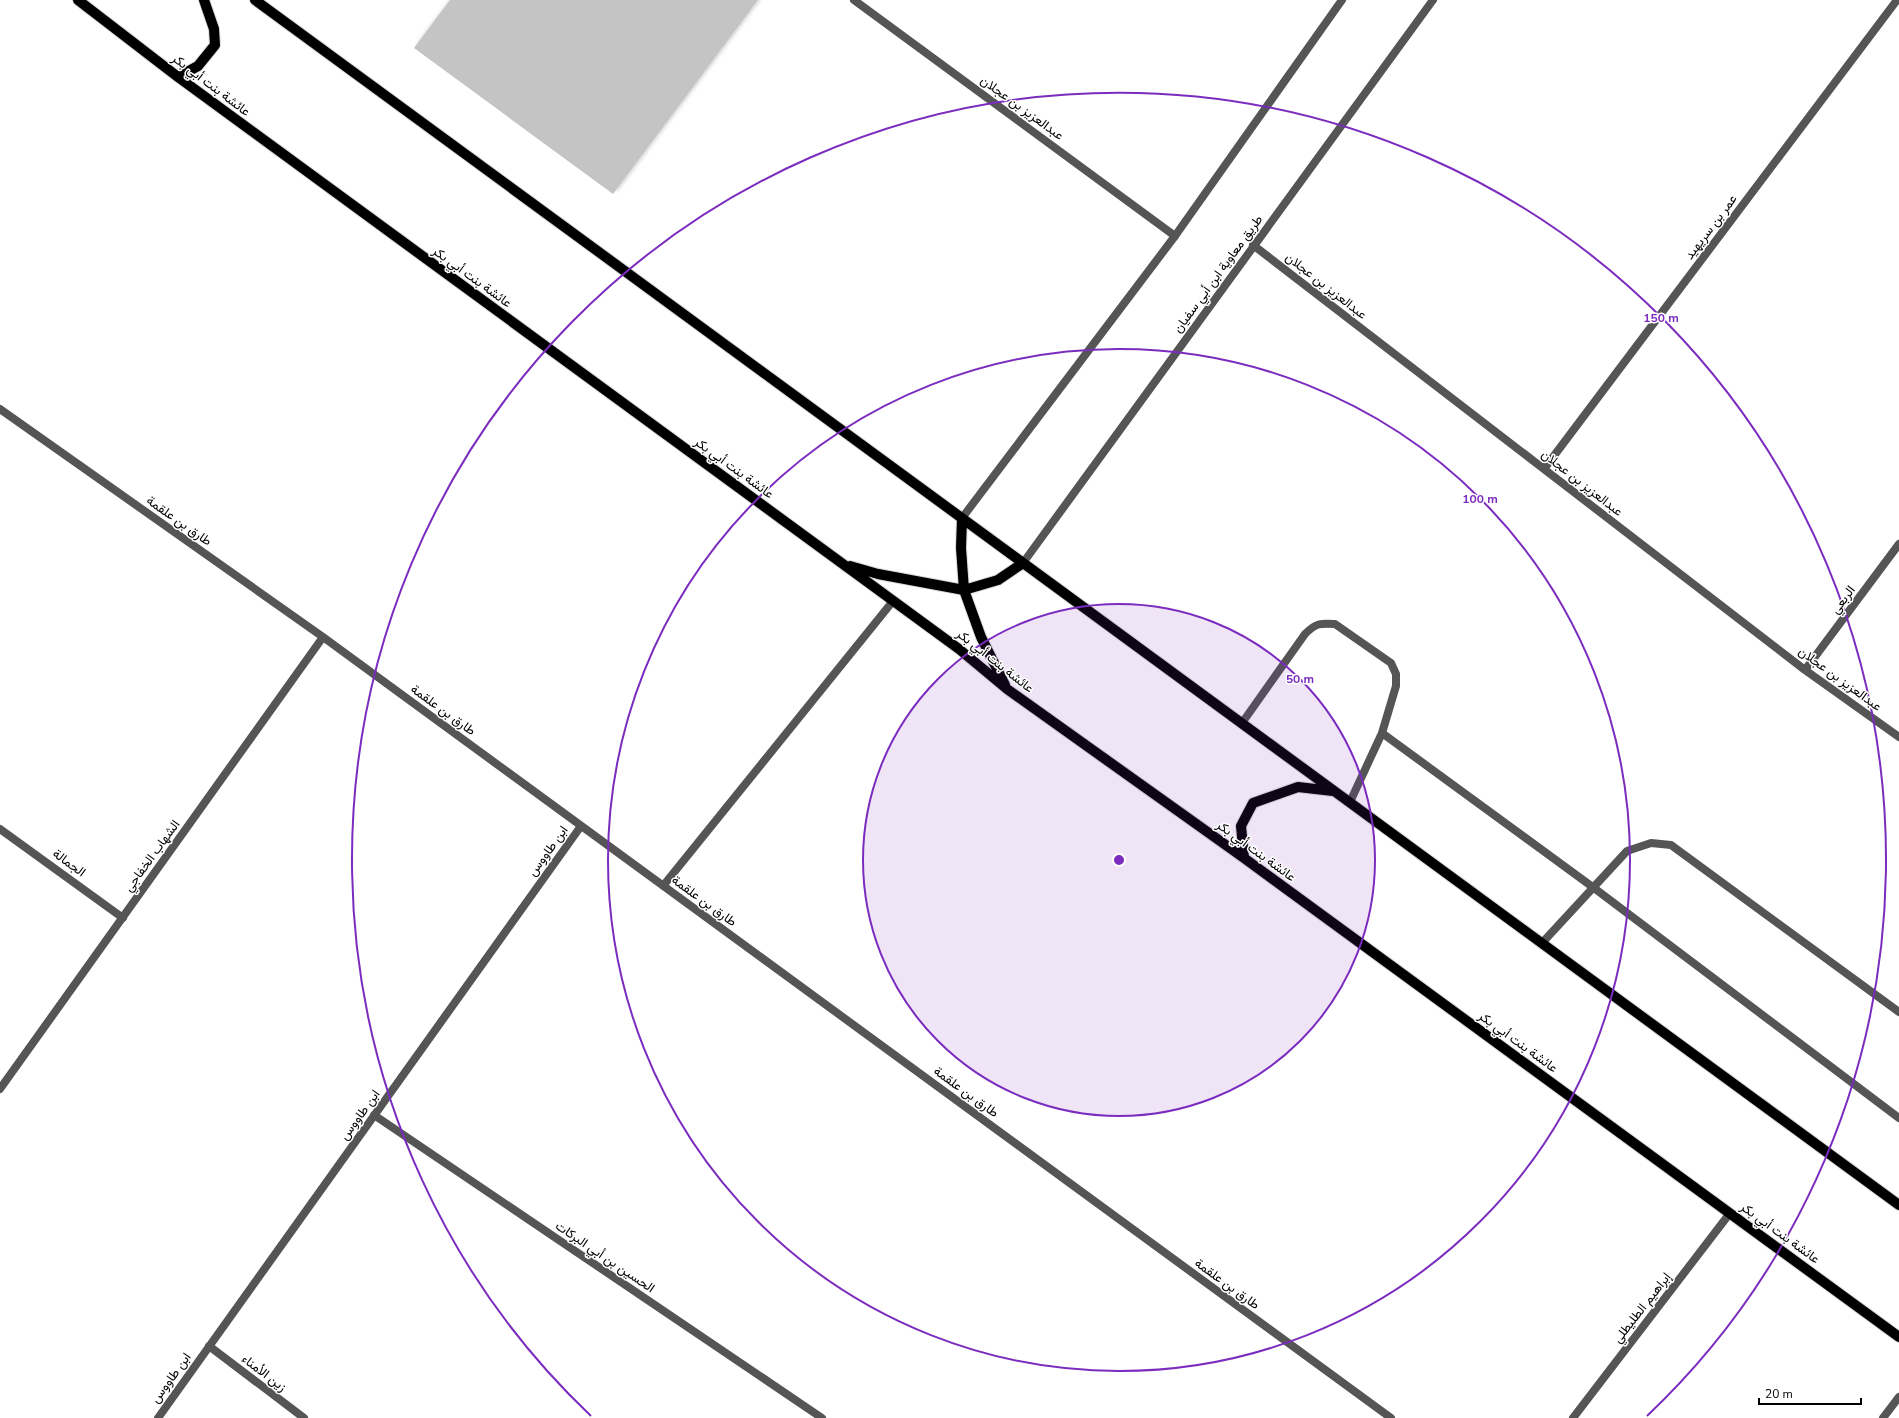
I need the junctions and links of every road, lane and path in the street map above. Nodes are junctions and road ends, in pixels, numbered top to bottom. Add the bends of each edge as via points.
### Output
1 (78, 0) edge
2 (204, 0) edge
3 (255, 0) edge
4 (854, 0) edge
5 (1342, 0) edge
6 (1433, 0) edge
7 (1897, 0) edge
8 (178, 77) junction
9 (1174, 236) junction
10 (1253, 245) junction
11 (0, 409) edge
12 (1544, 469) junction
13 (962, 518) junction
14 (1899, 544) edge
15 (1023, 563) junction
16 (844, 565) junction
17 (964, 590) junction
18 (894, 601) junction
19 (324, 637) junction
20 (1806, 670) junction
21 (1007, 689) junction
22 (1242, 723) junction
23 (1382, 733) junction
24 (1899, 737) edge
25 (1336, 792) junction
26 (1350, 802) junction
27 (581, 826) junction
28 (0, 829) edge
29 (1244, 858) junction
30 (663, 886) junction
31 (1594, 888) junction
32 (123, 918) junction
33 (1542, 943) junction
34 (1899, 1012) edge
35 (0, 1088) edge
36 (374, 1115) junction
37 (1899, 1118) edge
38 (1899, 1205) edge
39 (1730, 1214) junction
40 (1899, 1337) edge
41 (209, 1346) junction
42 (1899, 1397) edge
43 (158, 1418) edge
44 (304, 1418) edge
45 (822, 1418) edge
46 (1391, 1418) edge
47 (1573, 1418) edge
48 (1883, 1418) edge

1 - 8 main road, عائشة بنت أبي بكر
2 - 8 main road via 214,29 215,45 198,66
3 - 13 main road
4 - 9 street, عبدالعزيز بن عجلان
5 - 9 street
6 - 10 street, طريق معاوية ابن أبي سفيان
7 - 12 street, عمر بن سريهيد
8 - 16 main road, عائشة بنت أبي بكر
9 - 13 street
10 - 12 street, عبدالعزيز بن عجلان
10 - 15 street, طريق معاوية ابن أبي سفيان
11 - 19 street, طارق بن علقمة
12 - 20 street, عبدالعزيز بن عجلان
13 - 15 main road
13 - 17 main road
14 - 20 street, الربعي
15 - 17 main road via 998,580
15 - 22 main road
16 - 17 main road
16 - 18 main road, عائشة بنت أبي بكر
17 - 21 main road via 981,637
18 - 21 main road, عائشة بنت أبي بكر via 959,648
18 - 30 street
19 - 27 street, طارق بن علقمة
19 - 32 street, الشهاب الخفاجي
20 - 24 street, عبدالعزيز بن عجلان
21 - 29 main road, عائشة بنت أبي بكر
22 - 23 street via 1305,634 1314,625 1324,623 1336,624 1391,663 1396,674 1396,686
22 - 25 main road
23 - 26 street
23 - 31 street
25 - 26 main road
25 - 29 main road via 1298,787 1253,802 1241,826
26 - 33 main road
27 - 30 street, طارق بن علقمة
27 - 36 street, ابن طاووس
28 - 32 street, الجمالة
29 - 39 main road, عائشة بنت أبي بكر
30 - 46 street, طارق بن علقمة
31 - 33 street
31 - 34 street via 1627,851 1651,843 1671,846
31 - 37 street
32 - 35 street, الشهاب الخفاجي
33 - 38 main road
36 - 41 street, ابن طاووس
36 - 45 street, الحسين بن أبي البركات
39 - 40 main road, عائشة بنت أبي بكر
39 - 47 street, إبراهيم الطليطلي
41 - 43 street, ابن طاووس
41 - 44 street, زين الأمناء
42 - 48 street

